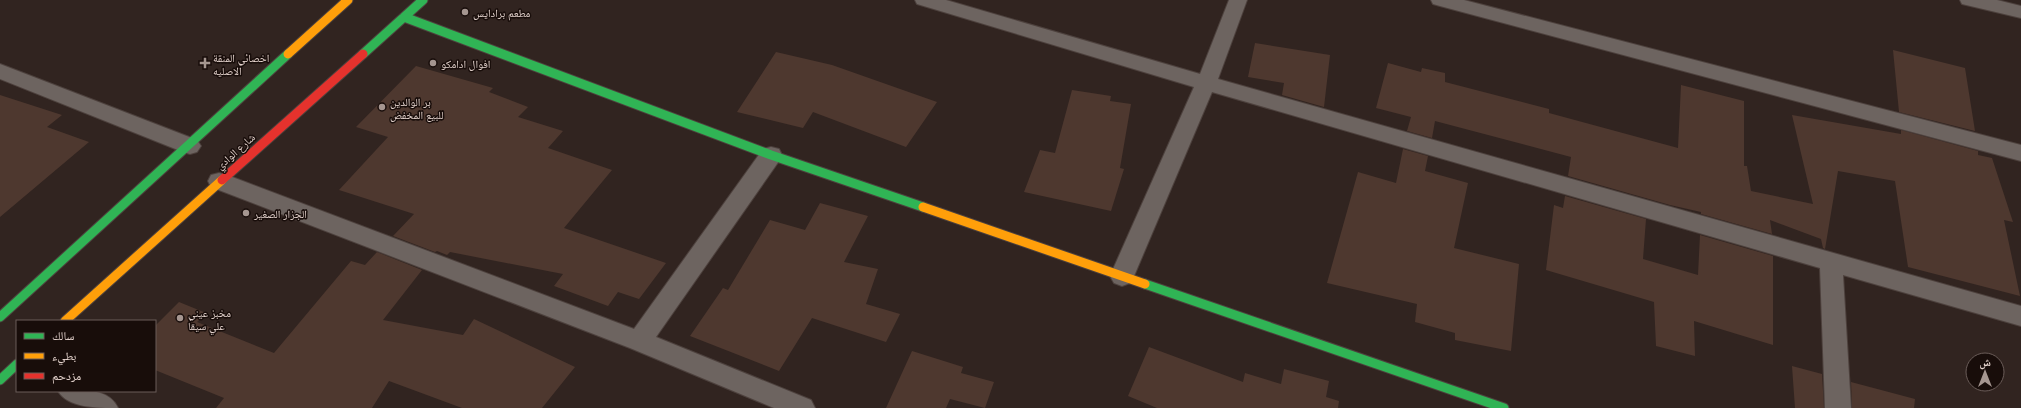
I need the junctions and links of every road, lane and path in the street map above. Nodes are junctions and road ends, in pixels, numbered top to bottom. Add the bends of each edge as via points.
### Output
1 (348, 0) edge
2 (423, 0) edge
3 (924, 0) edge
4 (1238, 0) edge
5 (1440, 0) edge
6 (1969, 0) edge
7 (2019, 12) edge
8 (404, 17) junction
9 (0, 71) edge
10 (1206, 83) junction
11 (190, 146) junction
12 (2021, 153) edge
13 (771, 155) junction
14 (219, 181) junction
15 (1831, 262) junction
16 (1122, 276) junction
17 (2021, 316) edge
18 (0, 317) edge
19 (66, 320) edge
20 (639, 341) junction
21 (72, 392) edge
22 (105, 408) edge
23 (802, 408) edge
24 (1504, 408) edge
25 (1838, 408) edge

1 - 11 street
2 - 8 street, شارع الوادي
3 - 10 street
4 - 10 street
5 - 12 street
6 - 7 street
8 - 13 street
8 - 14 street, شارع الوادي
9 - 11 street
10 - 15 street
10 - 16 street
11 - 18 street
13 - 16 street
13 - 20 street
14 - 19 street, شارع الوادي
14 - 20 street
15 - 17 street
15 - 25 street
16 - 24 street
20 - 23 street
21 - 22 street

